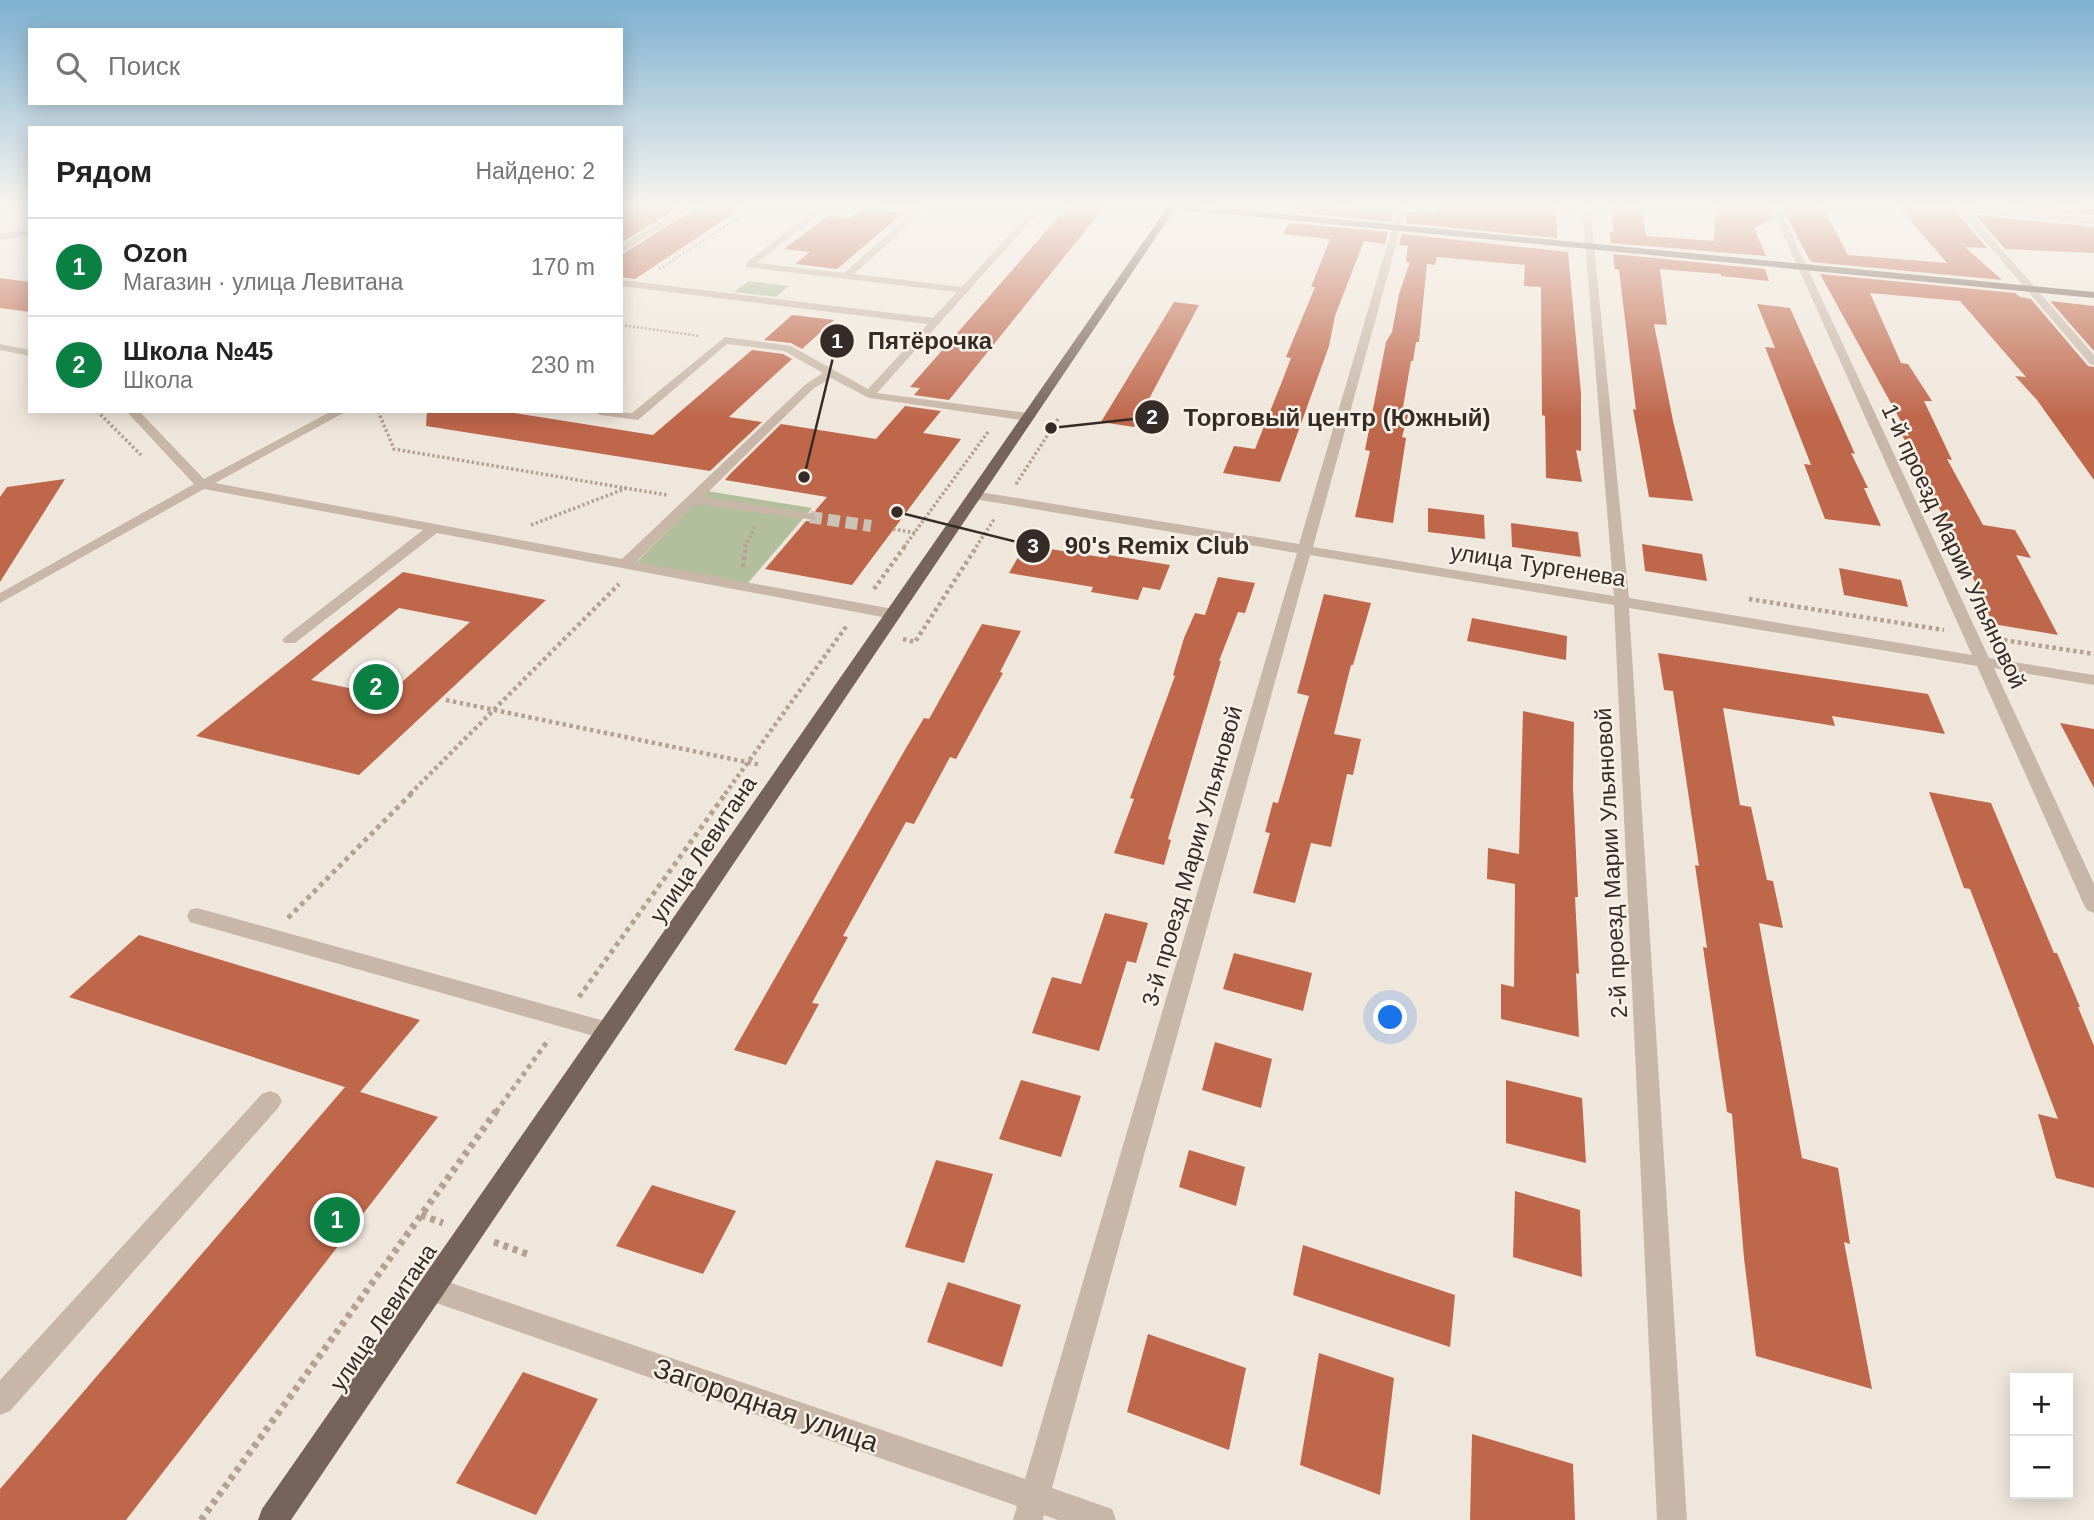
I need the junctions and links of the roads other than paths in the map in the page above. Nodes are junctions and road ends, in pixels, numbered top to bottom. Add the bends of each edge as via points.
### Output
1 (846, 276) edge
2 (978, 276) edge
3 (1124, 276) edge
4 (1383, 276) edge
5 (1593, 276) edge
6 (1806, 276) edge
7 (1895, 276) edge
8 (2020, 276) edge
9 (623, 283) edge
10 (2031, 289) junction
11 (965, 290) junction
12 (2094, 295) edge
13 (936, 322) junction
14 (28, 344) edge
15 (0, 347) edge
16 (13, 350) junction
17 (28, 353) edge
18 (2094, 362) edge
19 (831, 373) junction
20 (869, 395) junction
21 (134, 413) edge
22 (337, 413) edge
23 (611, 413) edge
24 (1028, 416) junction
25 (202, 485) junction
26 (974, 495) junction
27 (692, 499) junction
28 (810, 517) tunnel mouth
29 (435, 528) junction
30 (1305, 549) junction
31 (625, 564) junction
32 (0, 599) edge
33 (1620, 601) junction
34 (893, 614) junction
35 (290, 640) dead end
36 (1982, 662) junction
37 (2094, 680) edge
38 (2094, 905) edge
39 (197, 916) dead end
40 (608, 1031) junction
41 (270, 1101) dead end
42 (431, 1289) junction
43 (0, 1401) edge
44 (1031, 1508) edge
45 (274, 1520) edge
46 (1101, 1520) edge
47 (1672, 1520) edge

1 - 11 street
2 - 11 street
3 - 24 main road, улица Левитана
4 - 30 street, 3-й проезд Марии Ульяновой
5 - 33 street, 2-й проезд Марии Ульяновой
6 - 36 street, 1-й проезд Марии Ульяновой
7 - 10 main road
8 - 10 street
9 - 13 street
10 - 12 main road
10 - 18 street
11 - 13 street
13 - 20 street
14 - 16 street
15 - 16 street
16 - 17 street
19 - 20 street
19 - 23 street via 787,348 725,340 634,417
19 - 27 street via 810,386
20 - 24 street
21 - 25 street
22 - 25 street
24 - 26 main road, улица Левитана
25 - 29 street
25 - 32 street
26 - 30 street, улица Тургенева
26 - 34 main road, улица Левитана
27 - 28 street
27 - 31 street
29 - 31 street
29 - 35 street
30 - 33 street, улица Тургенева
30 - 44 street, 3-й проезд Марии Ульяновой
31 - 34 street
33 - 36 street, улица Тургенева
33 - 47 street, 2-й проезд Марии Ульяновой
34 - 40 main road, улица Левитана
36 - 37 street, улица Тургенева
36 - 38 street, 1-й проезд Марии Ульяновой
39 - 40 street
40 - 42 main road, улица Левитана
41 - 43 street
42 - 44 street, Загородная улица
42 - 45 main road, улица Левитана
44 - 46 street, Загородная улица

